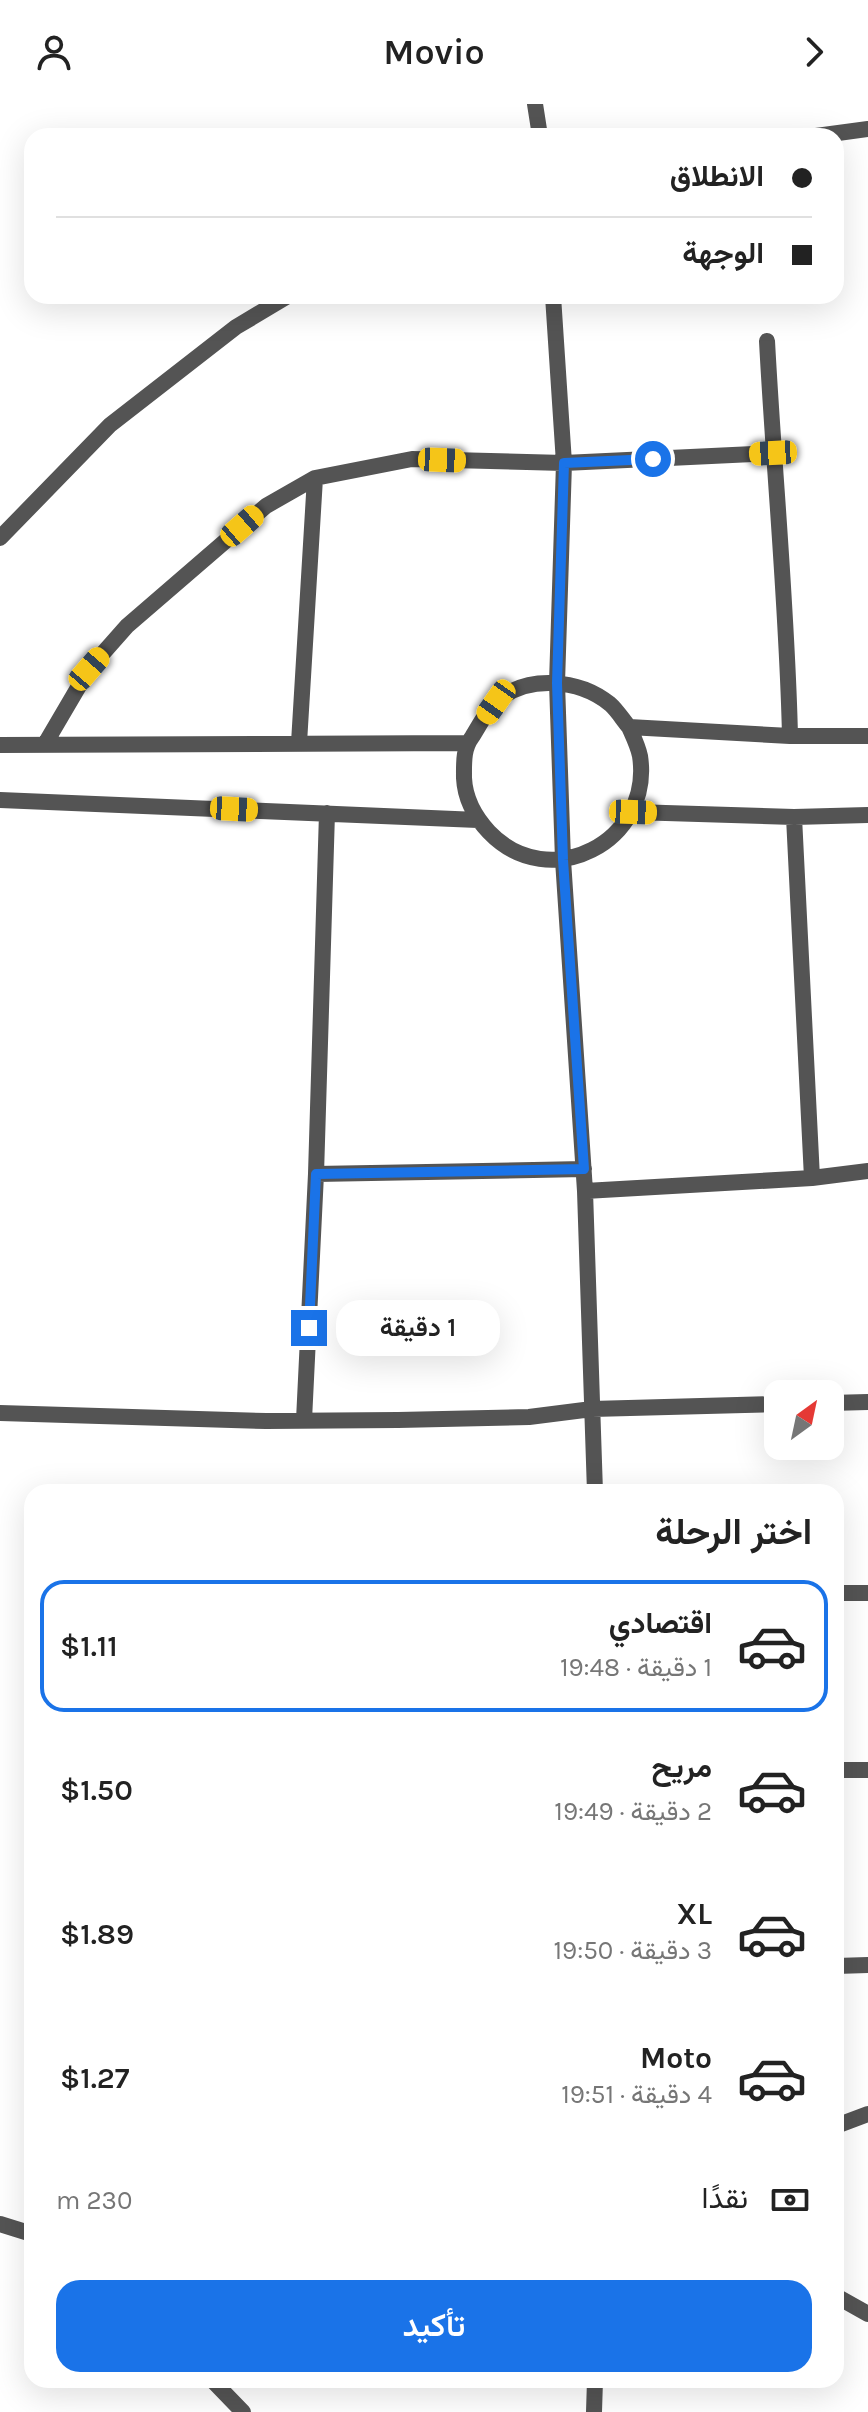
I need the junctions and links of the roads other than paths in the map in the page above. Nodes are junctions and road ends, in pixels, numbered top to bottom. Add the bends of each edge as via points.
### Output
1 (535, 104) edge
2 (539, 128) edge
3 (868, 129) edge
4 (844, 132) edge
5 (275, 304) edge
6 (554, 304) edge
7 (767, 341) dead end
8 (773, 453) junction
9 (564, 463) junction
10 (315, 478) junction
11 (0, 538) edge
12 (557, 683) junction
13 (629, 727) junction
14 (790, 736) junction
15 (868, 736) edge
16 (299, 743) junction
17 (467, 743) junction
18 (45, 744) junction
19 (0, 745) edge
20 (0, 800) edge
21 (633, 812) junction
22 (327, 813) junction
23 (868, 815) edge
24 (794, 817) junction
25 (478, 820) junction
26 (563, 860) junction
27 (584, 1169) junction
28 (868, 1171) edge
29 (316, 1174) junction
30 (812, 1178) junction
31 (585, 1191) junction
32 (868, 1402) edge
33 (844, 1403) edge
34 (764, 1404) edge
35 (592, 1409) junction
36 (0, 1413) edge
37 (304, 1420) junction
38 (595, 1484) edge
39 (844, 1593) edge
40 (868, 1593) edge
41 (844, 1770) edge
42 (868, 1770) edge
43 (868, 1965) edge
44 (844, 1966) edge
45 (868, 2114) edge
46 (844, 2123) edge
47 (0, 2224) edge
48 (24, 2232) edge
49 (844, 2300) edge
50 (868, 2314) edge
51 (220, 2388) edge
52 (595, 2388) edge
53 (243, 2412) edge
54 (594, 2412) edge

1 - 2 street
3 - 4 street
5 - 11 street via 236,327 110,425
6 - 9 street
7 - 8 street
8 - 9 street
8 - 14 street
9 - 10 street via 412,459
9 - 12 street
10 - 16 street
10 - 18 street via 266,506 127,626 89,669
12 - 13 street via 586,689 611,705
12 - 17 street via 525,686 496,702
12 - 26 street
13 - 14 street
13 - 21 street via 640,754 641,784
14 - 15 street
16 - 17 street
16 - 18 street
17 - 25 street via 465,790
18 - 19 street
20 - 22 street
21 - 24 street
21 - 26 street via 591,852
22 - 25 street
22 - 29 street
23 - 24 street
24 - 30 street
25 - 26 street via 500,844 530,857
26 - 27 street
27 - 29 street
27 - 31 street
28 - 30 street
29 - 37 street
30 - 31 street
31 - 35 street
32 - 33 street
34 - 35 street
35 - 37 street via 529,1417
35 - 38 street
36 - 37 street
39 - 40 street
41 - 42 street
43 - 44 street
45 - 46 street
47 - 48 street
49 - 50 street
51 - 53 street
52 - 54 street

